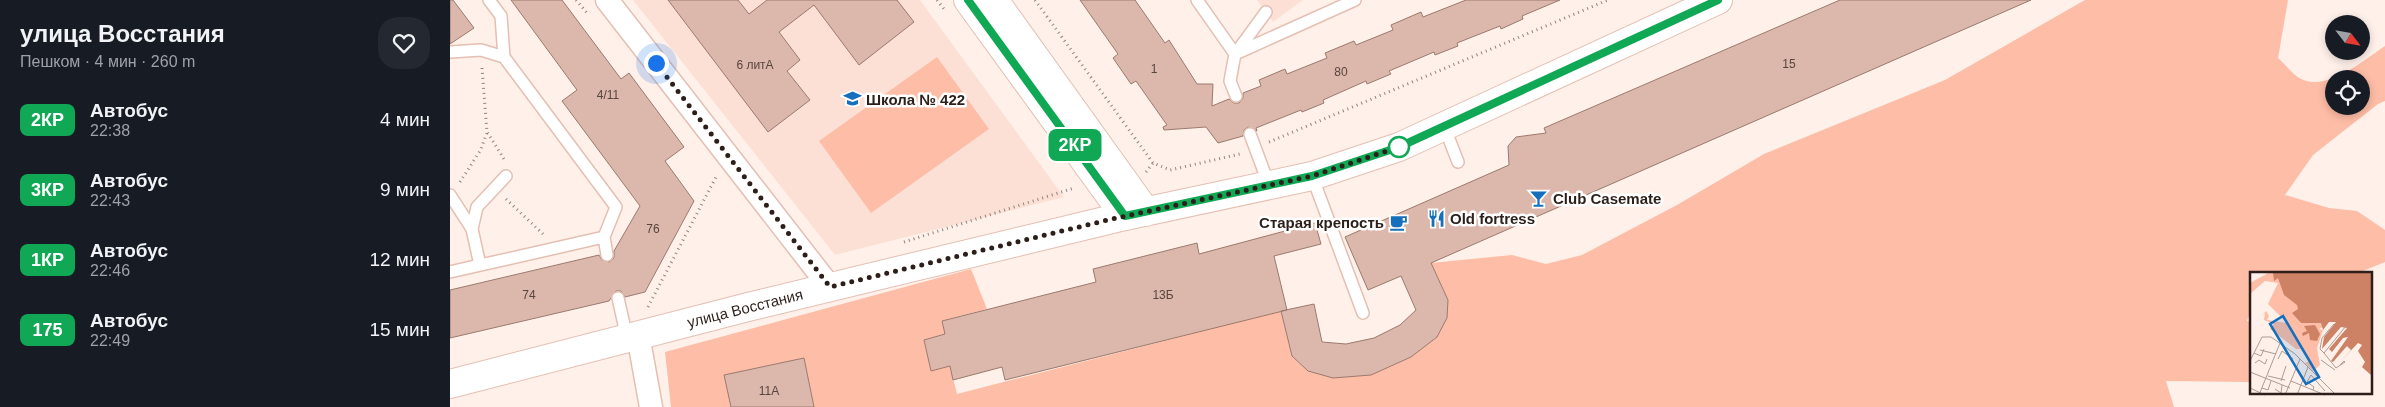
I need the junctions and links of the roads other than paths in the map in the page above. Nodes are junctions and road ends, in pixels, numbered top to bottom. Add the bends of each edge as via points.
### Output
1 (489, 0) edge
2 (606, 0) edge
3 (968, 0) edge
4 (994, 0) edge
5 (1197, 0) edge
6 (1354, 0) edge
7 (1718, 0) edge
8 (1266, 12) dead end
9 (450, 52) edge
10 (1235, 54) junction
11 (504, 57) junction
12 (1236, 96) dead end
13 (1444, 126) junction
14 (1250, 134) dead end
15 (1458, 162) dead end
16 (506, 176) road end
17 (1312, 176) junction
18 (1269, 186) junction
19 (450, 195) edge
20 (1136, 214) junction
21 (472, 229) junction
22 (604, 236) junction
23 (607, 255) dead end
24 (480, 265) junction
25 (450, 272) edge
26 (830, 287) junction
27 (618, 298) dead end
28 (1363, 313) dead end
29 (637, 328) junction
30 (450, 384) edge
31 (651, 407) edge

1 - 11 lane via 500,16
2 - 26 street
3 - 20 main road
4 - 20 main road
5 - 10 lane
6 - 10 lane
7 - 13 main road, улица Восстания
8 - 10 lane
9 - 11 lane via 481,50
10 - 12 lane via 1230,81
11 - 22 lane via 616,208
13 - 15 lane
13 - 17 main road, улица Восстания via 1399,147
14 - 18 lane
16 - 21 lane via 477,207
17 - 18 main road, улица Восстания
17 - 28 lane
18 - 20 main road, улица Восстания
19 - 21 lane
20 - 26 main road, улица Восстания
21 - 24 lane
22 - 23 lane
22 - 24 lane
24 - 25 lane
26 - 29 main road, улица Восстания
27 - 29 lane
29 - 30 main road, улица Восстания
29 - 31 street

